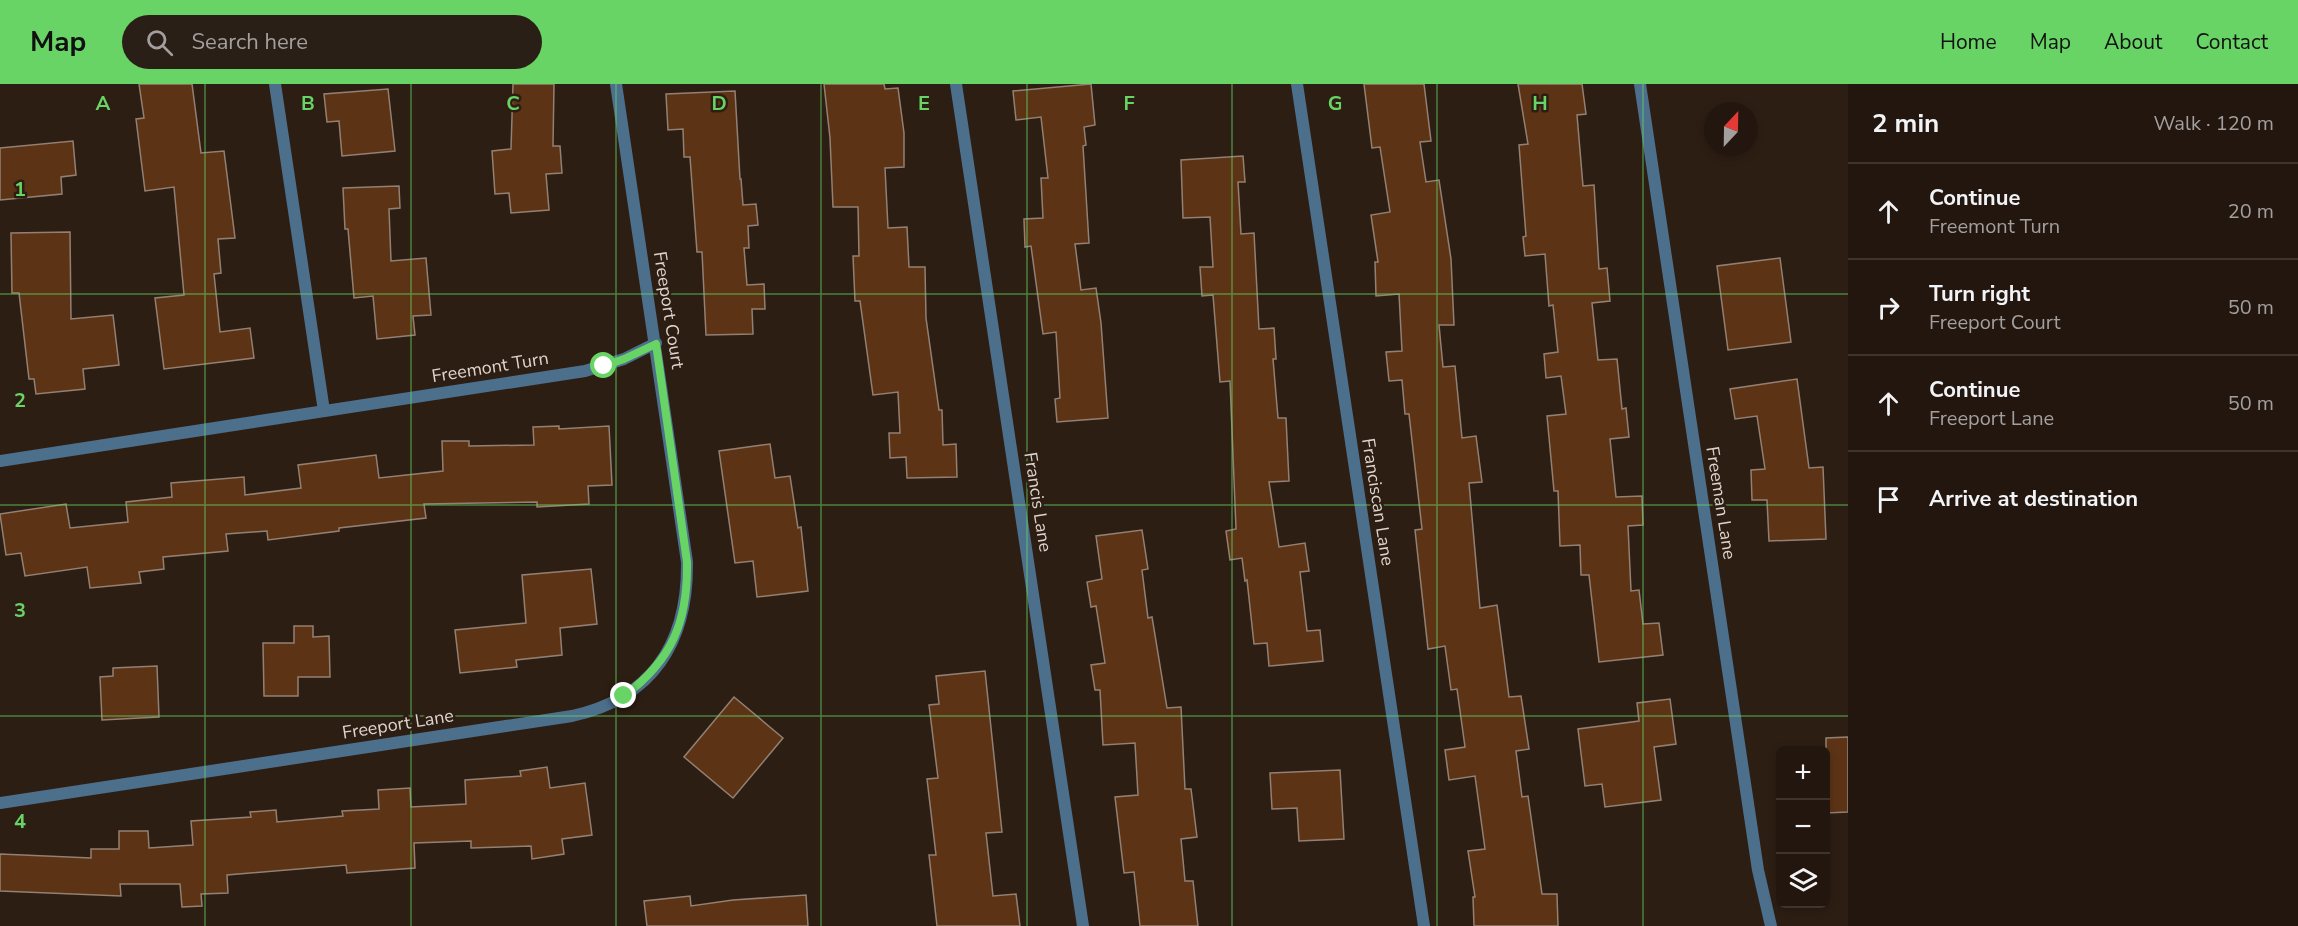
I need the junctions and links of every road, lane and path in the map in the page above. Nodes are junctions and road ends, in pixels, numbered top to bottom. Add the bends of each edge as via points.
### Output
1 (275, 84) edge
2 (616, 84) edge
3 (956, 84) edge
4 (1297, 84) edge
5 (1640, 84) edge
6 (656, 344) junction
7 (324, 411) junction
8 (0, 461) edge
9 (685, 541) joint
10 (0, 803) edge
11 (1083, 926) edge
12 (1424, 926) edge
13 (1772, 926) edge

1 - 7 street
2 - 6 street, Freeport Court
3 - 11 street, Francis Lane
4 - 12 street, Franciscan Lane
5 - 13 street, Freeman Lane via 1758,870
6 - 7 street, Freemont Turn via 585,371
6 - 9 street, Freeport Court
7 - 8 street, Freemont Turn
9 - 10 street, Freeport Lane via 686,598 677,634 641,684 608,706 572,716

